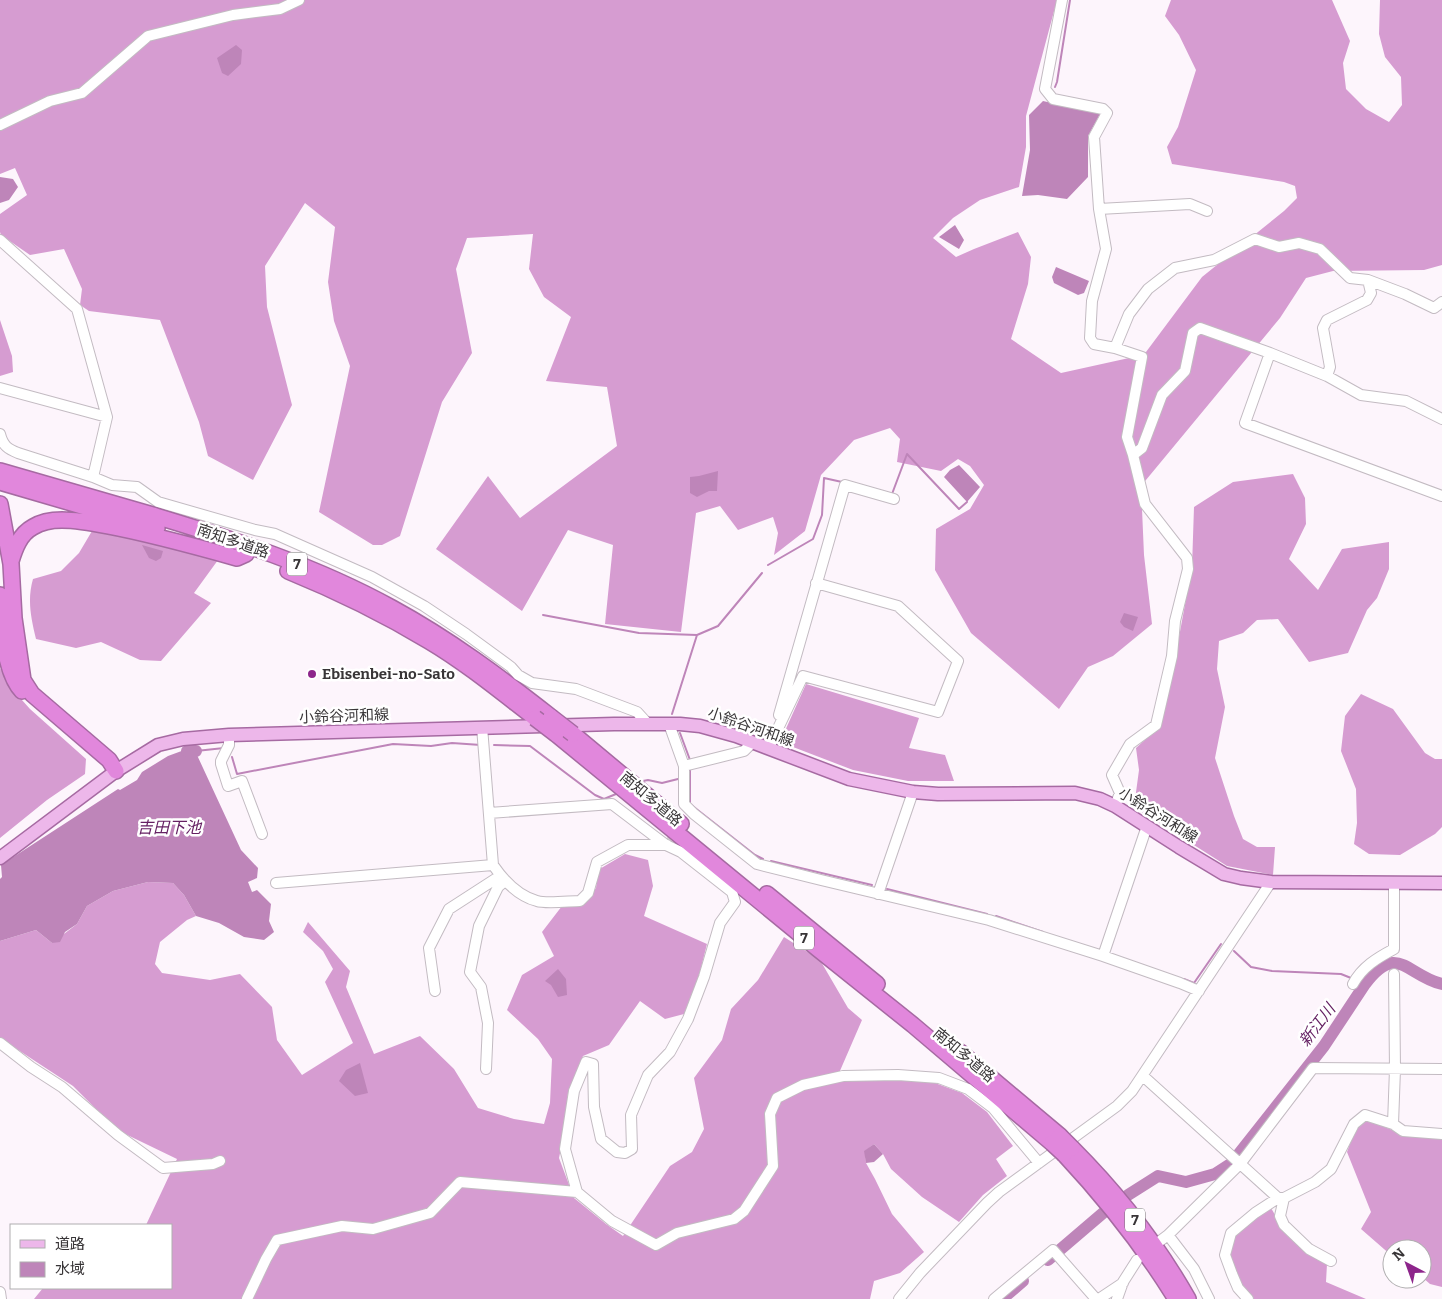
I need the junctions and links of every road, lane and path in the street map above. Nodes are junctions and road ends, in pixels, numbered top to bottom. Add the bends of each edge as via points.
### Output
1 (299, 0) edge
2 (1062, 0) edge
3 (0, 125) edge
4 (1099, 209) junction
5 (1207, 211) dead end
6 (0, 240) edge
7 (1368, 280) junction
8 (1442, 302) edge
9 (1115, 348) junction
10 (1270, 353) junction
11 (1328, 376) junction
12 (0, 388) edge
13 (107, 417) junction
14 (1442, 419) edge
15 (0, 434) edge
16 (1133, 454) junction
17 (6, 474) edge
18 (92, 477) junction
19 (1442, 496) edge
20 (894, 499) dead end
21 (0, 504) edge
22 (246, 554) junction
23 (10, 564) junction
24 (816, 583) junction
25 (0, 595) edge
26 (648, 724) junction
27 (669, 724) junction
28 (482, 727) junction
29 (229, 735) junction
30 (752, 743) junction
31 (770, 746) junction
32 (684, 766) junction
33 (116, 771) junction
34 (913, 792) junction
35 (1115, 806) junction
36 (489, 813) junction
37 (1147, 826) junction
38 (262, 834) dead end
39 (668, 844) junction
40 (0, 858) edge
41 (493, 865) junction
42 (502, 878) junction
43 (1271, 882) junction
44 (276, 883) dead end
45 (1394, 883) junction
46 (1442, 883) edge
47 (878, 894) junction
48 (1103, 956) junction
49 (1394, 974) dead end
50 (1353, 984) dead end
51 (435, 991) dead end
52 (1198, 991) junction
53 (0, 1043) edge
54 (1395, 1068) junction
55 (1442, 1069) edge
56 (486, 1070) dead end
57 (1142, 1076) junction
58 (1393, 1124) junction
59 (1442, 1134) edge
60 (1056, 1139) junction
61 (1068, 1151) junction
62 (220, 1160) dead end
63 (1039, 1163) junction
64 (1240, 1164) junction
65 (578, 1192) junction
66 (1281, 1198) junction
67 (1137, 1260) dead end
68 (1331, 1261) dead end
69 (1123, 1282) junction
70 (0, 1292) edge
71 (1, 1299) edge
72 (247, 1299) edge
73 (899, 1299) edge
74 (994, 1299) edge
75 (1097, 1299) edge
76 (1117, 1299) edge
77 (1176, 1299) edge
78 (1188, 1299) edge
79 (1209, 1299) edge
80 (1248, 1299) edge

1 - 3 street via 280,9 233,15 148,36 82,93 50,101
2 - 4 street via 1045,88 1053,99 1103,109 1107,113 1094,137
4 - 5 street via 1190,204
4 - 9 street via 1106,249 1092,301 1090,338 1094,344
6 - 13 street via 77,309
7 - 8 street via 1434,308
7 - 9 street via 1350,278 1320,249 1299,243 1279,247 1255,239 1214,260 1176,268 1148,289 1129,314
7 - 11 street via 1371,293 1367,300 1327,320 1323,328 1330,367
9 - 16 street via 1142,357 1127,437
10 - 11 street
10 - 16 street via 1200,328 1193,333 1185,371 1162,395 1142,448
10 - 19 street via 1246,423
11 - 14 street via 1361,395 1406,401
12 - 13 street
13 - 18 street
15 - 18 street via 2,442 12,451
16 - 35 street via 1145,504 1187,558 1188,569 1156,725 1130,744 1112,775 1120,793
17 - 22 highway, 南知多道路 / 7
17 - 60 highway, 南知多道路 / 7, bridge via 191,527 282,558 362,592 442,637 552,717 1040,1118
18 - 26 street via 112,485 137,487 158,502 275,534 296,543 372,577 424,606 528,681 576,689 637,712
20 - 24 street via 846,485
21 - 23 highway
22 - 23 highway via 237,558 123,528 60,519 32,527 21,537
22 - 60 highway, 南知多道路 / 7, bridge via 366,606 422,637 481,676
23 - 33 highway via 23,680 32,694 109,760
24 - 31 street
24 - 31 street via 898,606 958,661 938,712 803,676
25 - 33 highway via 7,662 18,687 104,766
26 - 27 main road, 小鈴谷河和線
26 - 28 main road, 小鈴谷河和線
27 - 30 main road, 小鈴谷河和線 via 700,726
27 - 32 street
28 - 29 main road, 小鈴谷河和線
28 - 36 street
29 - 33 main road, 小鈴谷河和線 via 158,745
29 - 38 street via 229,746 221,767 228,786 242,781
30 - 31 main road, 小鈴谷河和線
30 - 32 street via 744,751
31 - 34 main road, 小鈴谷河和線 via 849,780
32 - 47 street via 684,804 691,816 757,864
33 - 40 main road, 小鈴谷河和線
34 - 35 main road, 小鈴谷河和線 via 1075,793
34 - 47 street
35 - 37 main road, 小鈴谷河和線
36 - 39 street via 612,804
36 - 41 street
37 - 43 main road, 小鈴谷河和線 via 1224,874
37 - 48 street
39 - 42 street via 628,845 597,862 588,892 580,900 538,902 516,891
39 - 65 street via 732,892 734,902 720,923 688,1019 670,1052 648,1075 631,1115 632,1150 617,1152 601,1139 594,1107 593,1064 586,1062 574,1091 564,1149
41 - 42 street
41 - 44 street
42 - 51 street via 449,909 429,948
42 - 56 street via 479,926 470,972 480,986 488,1023
43 - 45 main road, 小鈴谷河和線
43 - 52 street
45 - 46 main road, 小鈴谷河和線
45 - 50 street via 1394,949 1374,960
47 - 48 street via 989,920
48 - 52 street
49 - 54 street
52 - 57 street
53 - 62 street via 163,1168 213,1164
54 - 55 street
54 - 58 street
54 - 64 street via 1313,1068
57 - 63 street via 1118,1106
57 - 64 street
58 - 59 street via 1403,1131
58 - 66 street via 1365,1115 1354,1124 1332,1169 1315,1182
60 - 61 highway, 南知多道路 / 7, bridge
61 - 77 highway, 南知多道路 / 7 via 1150,1258
61 - 78 highway, 南知多道路 / 7 via 1112,1191 1133,1216
63 - 65 street via 993,1108 968,1089 939,1078 843,1076 803,1085 777,1098 770,1114 773,1166 744,1212 734,1219 677,1233 656,1245 612,1221
63 - 73 street via 988,1203
64 - 66 street
64 - 79 street via 1164,1238 1194,1269
65 - 72 street via 460,1182 430,1213 373,1229 342,1226 277,1240
66 - 68 street via 1280,1216 1284,1225 1309,1250
66 - 80 street via 1255,1213 1231,1233 1226,1255 1238,1288
67 - 69 street
69 - 75 street
69 - 76 street
70 - 71 street
74 - 75 street via 1057,1254

